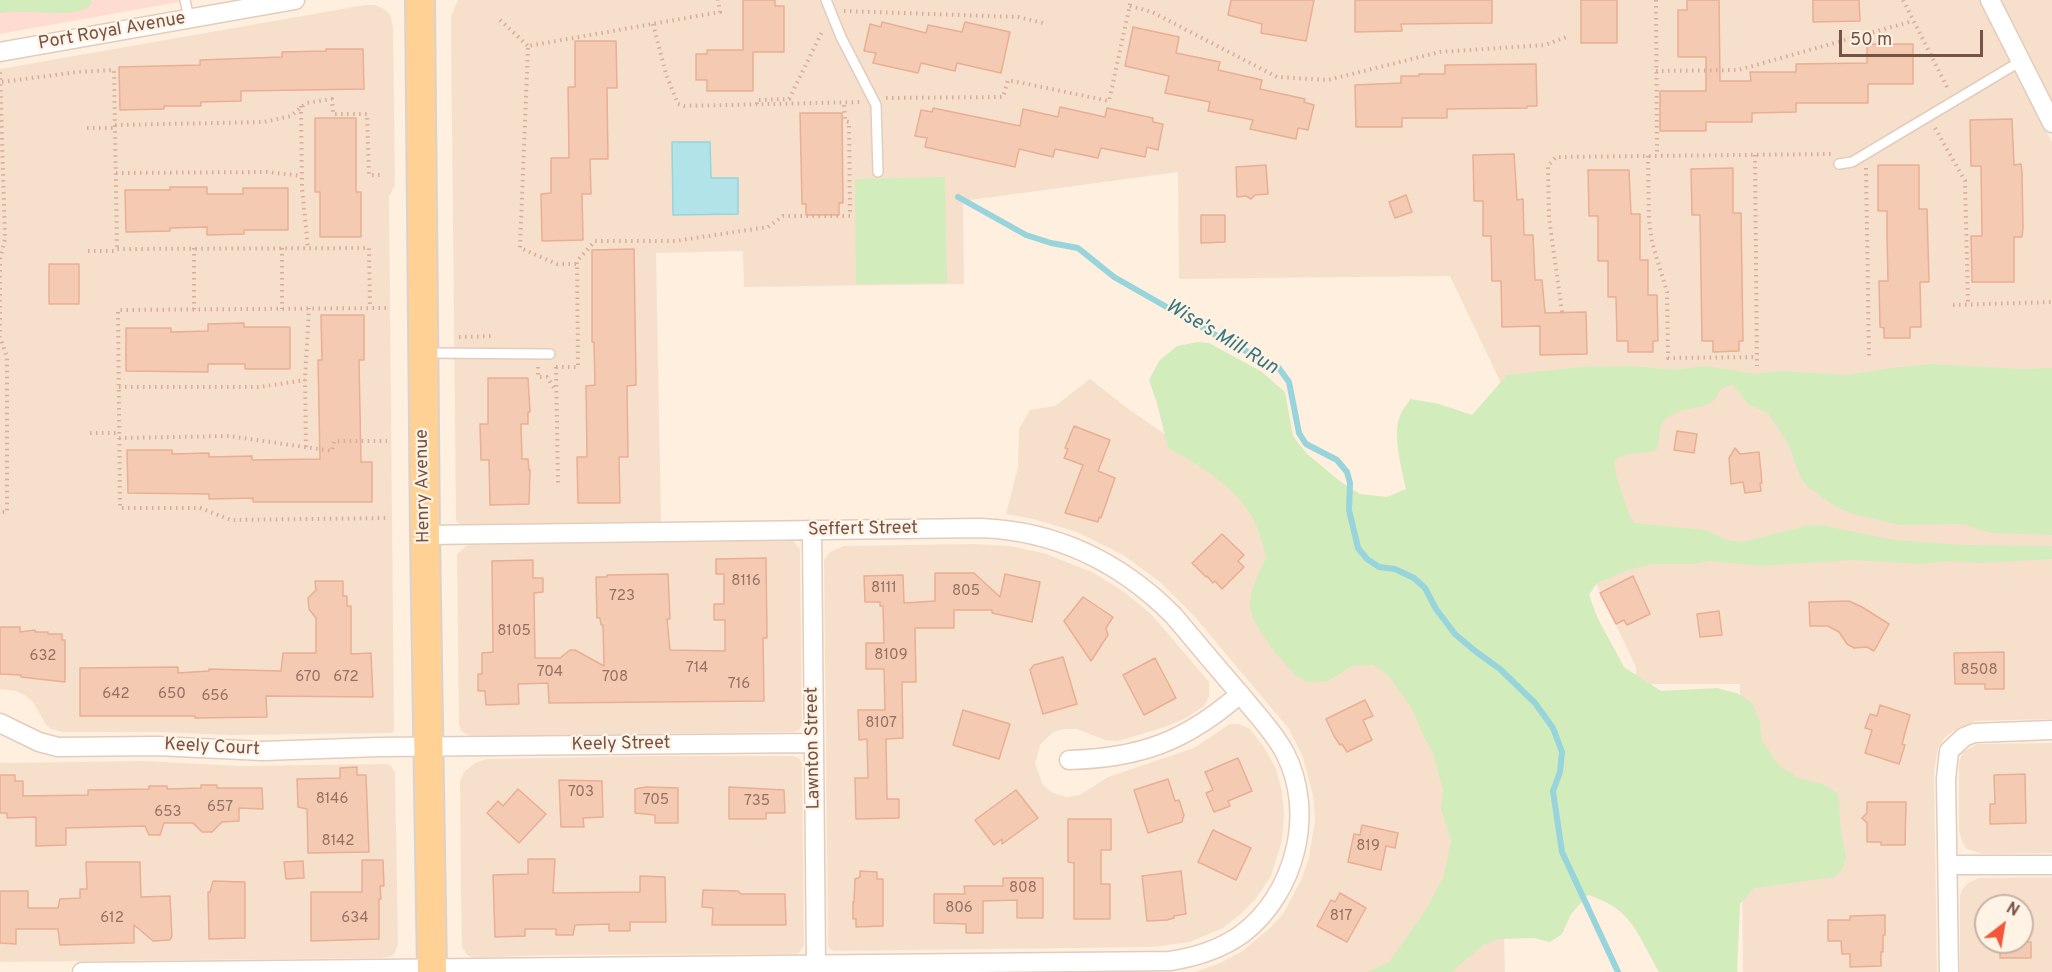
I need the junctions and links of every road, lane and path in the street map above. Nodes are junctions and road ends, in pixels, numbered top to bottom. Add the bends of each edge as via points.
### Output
1 (185, 0) edge
2 (295, 0) edge
3 (420, 0) edge
4 (718, 0) edge
5 (826, 0) edge
6 (1131, 0) edge
7 (1656, 0) edge
8 (1903, 0) edge
9 (1990, 0) edge
10 (1130, 6) junction
11 (838, 10) dead end
12 (189, 19) junction
13 (500, 20) dead end
14 (1913, 21) junction
15 (1043, 23) dead end
16 (654, 24) junction
17 (826, 24) dead end
18 (1569, 36) dead end
19 (528, 46) junction
20 (0, 51) edge
21 (2021, 61) junction
22 (1656, 71) junction
23 (0, 72) edge
24 (2, 82) junction
25 (883, 98) dead end
26 (789, 101) junction
27 (864, 101) dead end
28 (1953, 101) junction
29 (844, 103) junction
30 (302, 106) junction
31 (1941, 108) junction
32 (2052, 123) edge
33 (115, 126) junction
34 (87, 128) dead end
35 (1935, 128) junction
36 (1925, 134) dead end
37 (1755, 155) junction
38 (1648, 156) junction
39 (1657, 156) junction
40 (1855, 159) junction
41 (1875, 162) dead end
42 (1839, 164) dead end
43 (1866, 168) junction
44 (878, 172) dead end
45 (116, 173) junction
46 (384, 175) dead end
47 (302, 176) junction
48 (2, 182) edge
49 (194, 248) junction
50 (282, 248) junction
51 (308, 248) junction
52 (117, 249) junction
53 (88, 251) dead end
54 (0, 259) edge
55 (0, 264) edge
56 (577, 264) junction
57 (2052, 302) edge
58 (1968, 304) junction
59 (1953, 305) dead end
60 (309, 308) junction
61 (370, 308) junction
62 (386, 308) dead end
63 (282, 309) junction
64 (194, 310) junction
65 (1562, 312) dead end
66 (492, 336) dead end
67 (459, 337) dead end
68 (3, 352) edge
69 (422, 353) junction
70 (550, 354) dead end
71 (1869, 356) dead end
72 (1757, 357) junction
73 (1757, 366) dead end
74 (527, 367) dead end
75 (538, 367) junction
76 (556, 367) junction
77 (304, 380) junction
78 (119, 387) junction
79 (557, 392) junction
80 (0, 432) edge
81 (7, 432) junction
82 (90, 433) dead end
83 (119, 435) junction
84 (387, 441) dead end
85 (306, 447) junction
86 (558, 483) dead end
87 (0, 512) edge
88 (388, 518) dead end
89 (812, 530) junction
90 (424, 535) junction
91 (1240, 694) junction
92 (0, 723) edge
93 (2052, 730) edge
94 (813, 743) junction
95 (429, 747) junction
96 (1069, 760) dead end
97 (1948, 865) junction
98 (2052, 865) edge
99 (816, 965) junction
100 (432, 970) edge
101 (82, 972) edge
102 (1949, 972) edge

1 - 12 lane
2 - 12 street, Port Royal Avenue
3 - 69 main road, Henry Avenue
4 - 16 path via 720,12
5 - 44 lane via 876,105
6 - 10 path
7 - 22 path
8 - 14 path
9 - 21 street
10 - 18 path via 1152,12 1278,77 1328,80 1440,52 1545,45
10 - 25 path via 1109,101 1008,80 1003,97
11 - 15 path via 1018,17
12 - 20 street, Port Royal Avenue
13 - 19 path
14 - 22 path via 1738,70
14 - 28 path
16 - 19 path
16 - 26 path via 663,66 678,104
17 - 26 path
19 - 56 path via 520,248 557,264
21 - 28 lane
21 - 32 street
22 - 39 path
23 - 24 path
24 - 33 path via 114,70
24 - 48 path
26 - 29 path
27 - 29 path
28 - 31 lane
29 - 56 path via 845,121 849,122 850,216 783,216 768,227 675,241 595,241
30 - 33 path via 291,116 264,122
30 - 46 path via 332,99 333,114 367,114 369,175
30 - 47 path
31 - 35 path via 1947,121
31 - 40 lane
33 - 34 path
33 - 45 path
35 - 36 path
35 - 58 path via 1965,181
37 - 39 path
37 - 40 path via 1850,154
37 - 72 path
38 - 39 path
38 - 65 path via 1556,157 1548,166 1549,218
38 - 72 path via 1652,242 1667,292 1668,358
40 - 42 lane
40 - 43 path
41 - 43 path
43 - 71 path
45 - 47 path via 267,172
45 - 52 path
47 - 51 path
48 - 54 path via 5,239
49 - 50 path
49 - 52 path
49 - 64 path
50 - 51 path
50 - 63 path
51 - 61 path via 369,248
52 - 53 path
55 - 68 path
56 - 76 path via 578,367
57 - 58 path
58 - 59 path
60 - 61 path
60 - 63 path
60 - 77 path
61 - 62 path
63 - 64 path
64 - 78 path via 118,310
66 - 67 path
68 - 81 path via 7,357
69 - 70 lane
69 - 90 main road, Henry Avenue
72 - 73 path
74 - 75 path
75 - 76 path
75 - 79 path via 538,377 547,377
76 - 79 path
77 - 78 path via 260,387
77 - 85 path
78 - 83 path
79 - 86 path
80 - 81 path
81 - 87 path via 7,512
82 - 83 path
83 - 85 path via 229,436
83 - 88 path via 120,508 200,508 231,520
84 - 85 path via 334,441 333,451
89 - 90 street, Seffert Street
89 - 91 street, Seffert Street via 995,529 1033,534 1065,544 1120,571 1156,598
89 - 94 street, Lawnton Street
90 - 95 main road, Henry Avenue
91 - 96 street via 1197,728 1162,744 1109,758
91 - 99 street, Seffert Street via 1286,754 1299,807 1296,846 1283,885 1260,918 1242,934 1208,952 1161,962
92 - 95 street, Keely Court via 58,747 262,751
93 - 97 street via 1974,733 1949,751
94 - 95 street, Keely Street
94 - 99 street, Lawnton Street
95 - 100 main road, Henry Avenue
97 - 98 street
97 - 102 street
99 - 100 street, Seffert Street
100 - 101 street, Seffert Street

